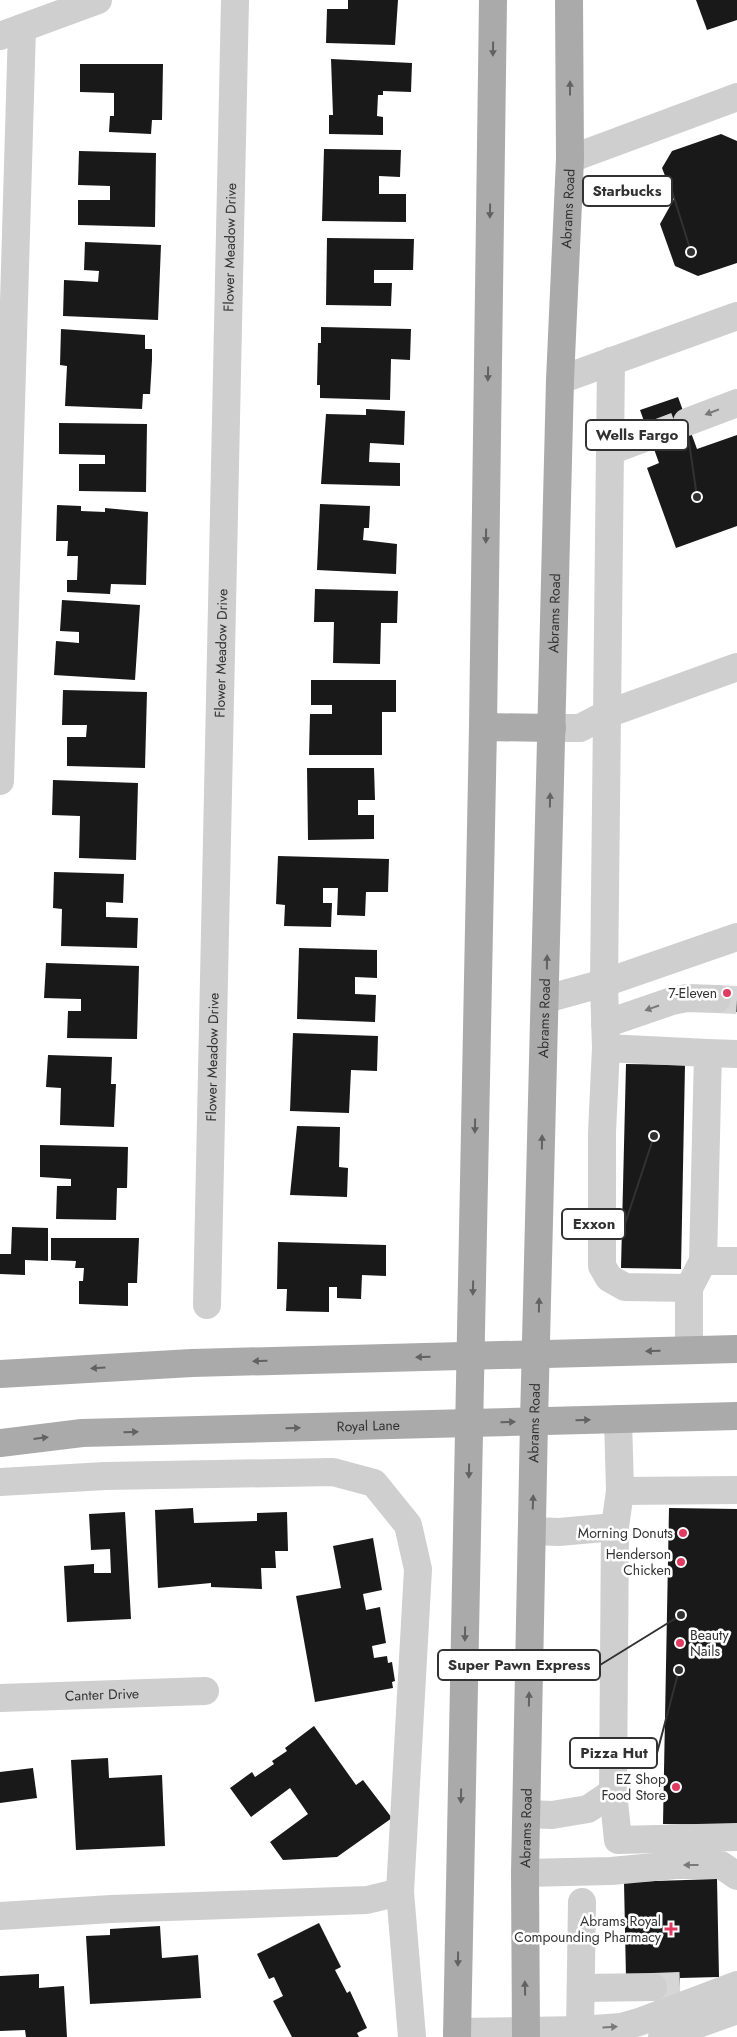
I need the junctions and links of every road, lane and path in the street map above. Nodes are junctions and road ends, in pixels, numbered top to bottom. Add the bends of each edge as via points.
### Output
1 (98, 0) edge
2 (236, 0) edge
3 (493, 0) edge
4 (569, 0) edge
5 (11, 32) edge
6 (737, 97) edge
7 (570, 160) junction
8 (737, 316) edge
9 (611, 361) junction
10 (560, 380) junction
11 (737, 403) edge
12 (687, 422) tunnel mouth
13 (650, 436) tunnel mouth
14 (610, 451) junction
15 (737, 667) edge
16 (607, 714) junction
17 (483, 727) junction
18 (552, 728) junction
19 (0, 782) edge
20 (737, 937) edge
21 (604, 983) junction
22 (717, 999) tunnel mouth
23 (546, 1000) junction
24 (606, 1036) junction
25 (708, 1053) junction
26 (737, 1054) edge
27 (703, 1261) junction
28 (737, 1261) edge
29 (689, 1288) junction
30 (207, 1305) dead end
31 (737, 1349) edge
32 (689, 1350) junction
33 (537, 1354) junction
34 (471, 1356) junction
35 (0, 1374) edge
36 (737, 1416) edge
37 (618, 1420) junction
38 (534, 1421) junction
39 (470, 1423) junction
40 (0, 1443) edge
41 (0, 1482) edge
42 (737, 1490) edge
43 (620, 1491) junction
44 (615, 1526) junction
45 (533, 1531) junction
46 (204, 1691) dead end
47 (0, 1698) edge
48 (612, 1792) junction
49 (527, 1814) junction
50 (737, 1837) edge
51 (525, 1873) junction
52 (737, 1876) edge
53 (400, 1892) junction
54 (582, 1902) dead end
55 (0, 1916) edge
56 (581, 1988) junction
57 (735, 1994) edge
58 (580, 2030) junction
59 (457, 2034) edge
60 (526, 2034) edge
61 (412, 2037) edge
62 (662, 2037) edge

1 - 5 street
2 - 30 street, Flower Meadow Drive
3 -> 17 main road
7 -> 4 main road, Abrams Road
5 - 19 street
6 - 7 street
7 - 10 main road, Abrams Road
8 - 9 street
9 - 10 street
9 - 14 street
10 - 18 main road, Abrams Road
11 -> 12 street
13 - 14 street
14 - 16 street
15 - 16 street
16 - 18 street via 580,728
16 - 21 street
17 - 18 main road
17 -> 34 main road
23 -> 18 main road, Abrams Road
20 - 21 street
21 - 23 street
21 - 24 street
22 -> 24 street via 672,1001
33 -> 23 main road, Abrams Road
24 - 25 street
24 - 29 street via 602,1266 609,1278 625,1287
25 - 26 street
25 - 27 street
27 - 28 street
27 - 29 street
29 - 32 street
31 - 32 main road
32 -> 33 main road
33 - 34 main road
33 - 38 main road, Abrams Road
34 -> 35 main road via 192,1363
34 - 39 main road
36 - 37 main road, Royal Lane
38 -> 37 main road, Royal Lane
37 - 43 street
39 -> 38 main road, Royal Lane
45 -> 38 main road, Abrams Road
40 -> 39 main road, Royal Lane via 82,1433
39 -> 59 main road
41 - 53 street via 105,1476 333,1472 374,1482 408,1525 418,1570
42 - 43 street
43 - 44 street
44 - 45 street via 559,1532
44 - 48 street
49 -> 45 main road, Abrams Road
46 - 47 street, Canter Drive
48 - 49 street via 588,1809 552,1815
48 - 50 street via 618,1840
49 - 51 main road, Abrams Road
52 -> 51 street via 721,1865
60 -> 51 main road, Abrams Road
53 - 55 street via 367,1900
53 - 61 street
54 - 56 street
56 - 57 street via 666,1986
56 - 58 street
58 -> 57 street via 621,2027
57 - 62 street
58 - 60 street
59 - 60 street

